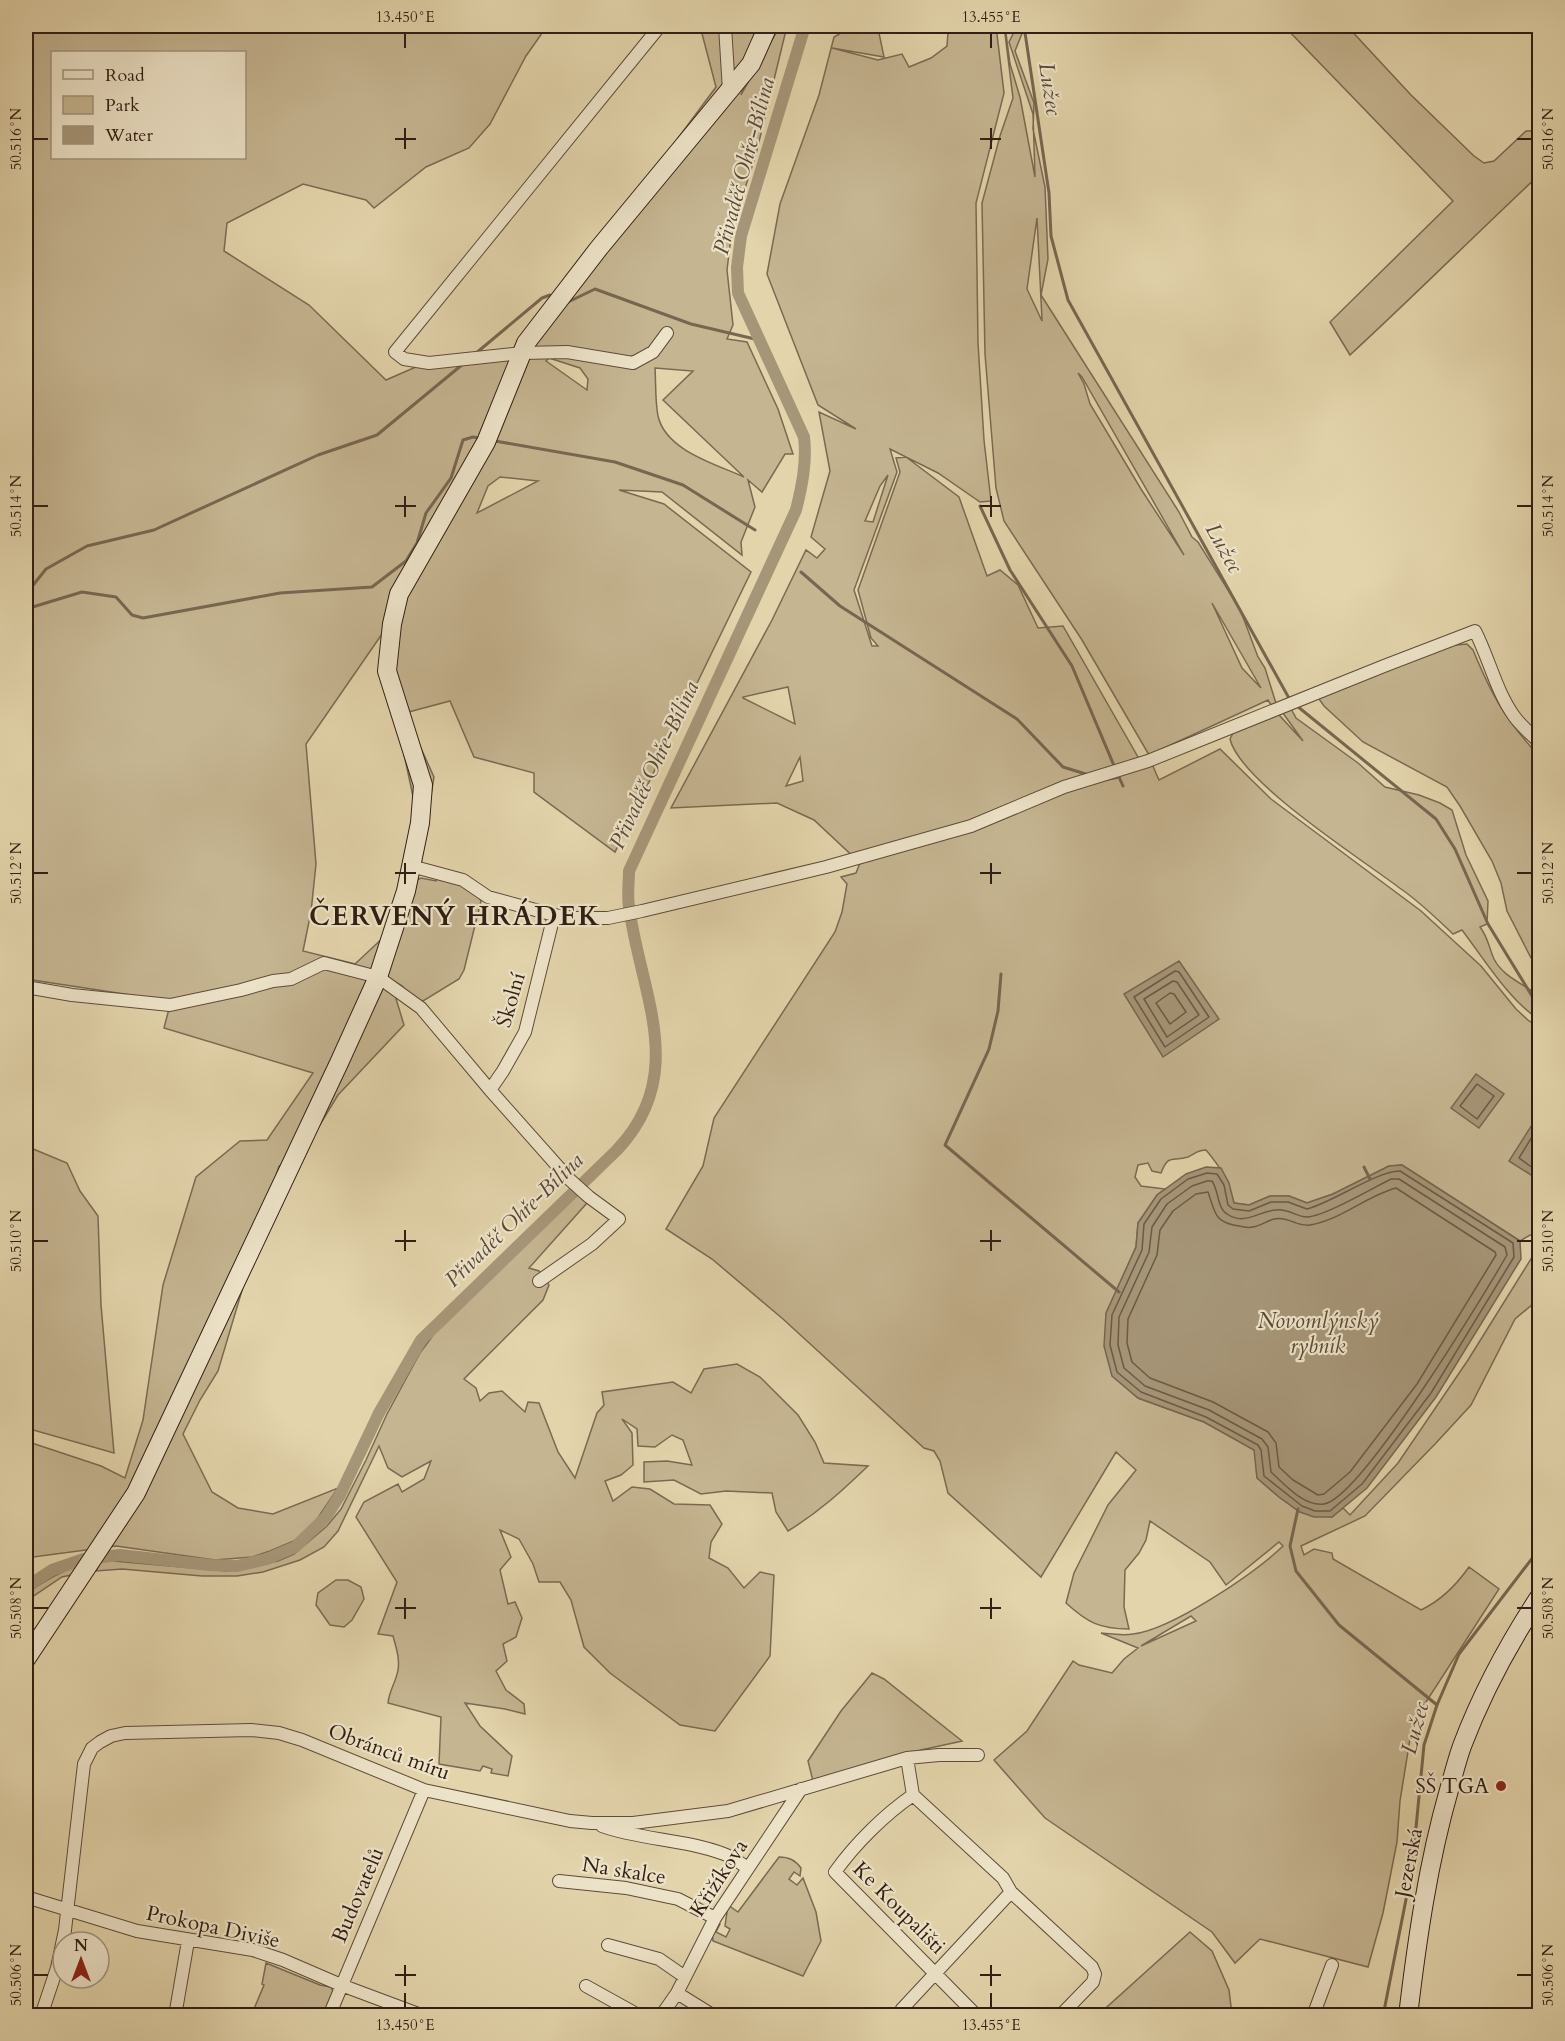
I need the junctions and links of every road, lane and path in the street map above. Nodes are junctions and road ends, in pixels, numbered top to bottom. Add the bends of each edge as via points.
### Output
1 (660, 26) edge
2 (725, 26) edge
3 (768, 26) edge
4 (729, 91) junction
5 (667, 333) dead end
6 (522, 353) junction
7 (1539, 743) edge
8 (411, 866) junction
9 (554, 915) junction
10 (378, 977) junction
11 (26, 987) edge
12 (490, 1090) junction
13 (539, 1281) dead end
14 (1539, 1596) edge
15 (26, 1659) edge
16 (978, 1755) dead end
17 (907, 1758) junction
18 (801, 1789) junction
19 (423, 1790) junction
20 (913, 1795) junction
21 (592, 1823) junction
22 (748, 1868) junction
23 (559, 1881) dead end
24 (1011, 1892) junction
25 (26, 1897) edge
26 (68, 1909) junction
27 (715, 1918) junction
28 (188, 1941) junction
29 (608, 1945) dead end
30 (1332, 1965) dead end
31 (936, 1973) junction
32 (685, 1977) junction
33 (341, 1985) junction
34 (586, 1986) dead end
35 (677, 1993) junction
36 (41, 2016) edge
37 (175, 2016) edge
38 (329, 2016) edge
39 (424, 2016) edge
40 (640, 2016) edge
41 (660, 2016) edge
42 (714, 2016) edge
43 (898, 2016) edge
44 (977, 2016) edge
45 (1060, 2016) edge
46 (1313, 2016) edge
47 (1408, 2016) edge

1 - 6 street via 395,352 404,359 429,363
2 - 4 street
3 - 4 street via 751,64
4 - 6 street via 599,248
5 - 6 street via 652,352 633,363 567,352
6 - 8 street via 489,435 399,594 387,670 423,785
7 - 9 street via 1514,715 1475,631 1148,761 1064,787 971,826 642,912 616,917
8 - 9 street via 463,880 488,897
8 - 10 street
9 - 12 street, Školní via 525,1032
10 - 11 street via 324,963 291,979 170,1005
10 - 12 street via 421,1008
10 - 15 street via 136,1493
12 - 13 street via 569,1179 620,1219
14 - 47 street, Jezerská via 1497,1666 1461,1749 1440,1822
16 - 17 street, Obránců míru
17 - 18 street, Obránců míru
17 - 20 street
18 - 21 street, Obránců míru via 728,1811
18 - 22 street, Křižíkova
19 - 21 street, Obránců míru
19 - 26 street, Obránců míru via 279,1733 179,1730 111,1736 92,1748 84,1764
19 - 33 street, Budovatelů
20 - 24 street via 1003,1878
20 - 31 street, Ke Koupališti via 873,1830 835,1872
21 - 22 street via 725,1854
22 - 27 street, Křižíkova
23 - 27 street, Na skalce via 626,1888 678,1899
24 - 31 street, Ke Koupališti
24 - 45 street via 1095,1974 1093,1982
25 - 26 street, Prokopa Diviše
26 - 28 street, Prokopa Diviše via 137,1931
26 - 36 street, Obránců míru via 57,1968
27 - 32 street, Křižíkova
28 - 33 street, Prokopa Diviše via 253,1950
28 - 37 street
29 - 32 street via 660,1959
30 - 46 street
31 - 43 street, Ke Koupališti
31 - 44 street, Ke Koupališti
32 - 35 street, Křižíkova
33 - 38 street, Budovatelů
33 - 39 street, Prokopa Diviše
34 - 40 street
35 - 41 street, Křižíkova
35 - 42 street

